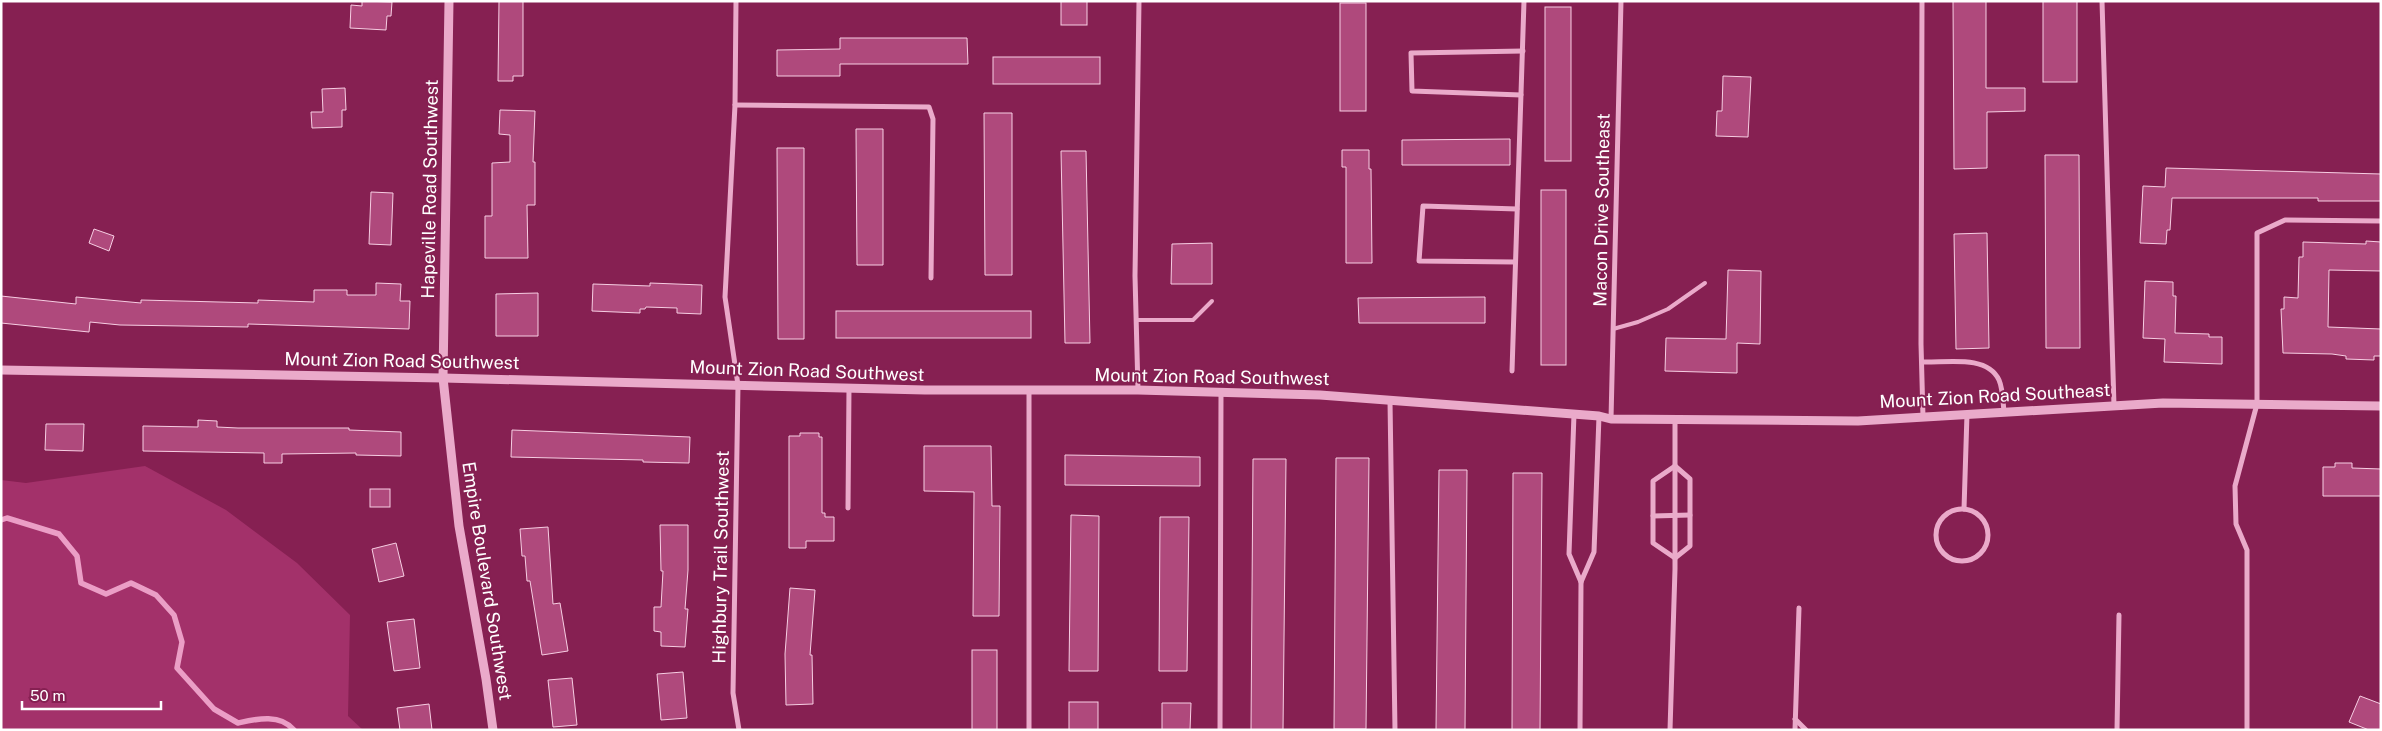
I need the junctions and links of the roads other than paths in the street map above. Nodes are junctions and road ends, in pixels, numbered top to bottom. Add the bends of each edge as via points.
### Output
1 (449, 1) edge
2 (736, 1) edge
3 (1139, 1) edge
4 (1524, 1) edge
5 (1621, 1) edge
6 (1922, 1) edge
7 (2102, 1) edge
8 (1523, 51) junction
9 (1521, 95) junction
10 (735, 105) junction
11 (1517, 209) junction
12 (2381, 221) edge
13 (1516, 262) junction
14 (932, 278) dead end
15 (1705, 283) dead end
16 (1212, 300) dead end
17 (1137, 320) junction
18 (1613, 329) junction
19 (1922, 362) junction
20 (1, 370) edge
21 (1512, 371) dead end
22 (443, 378) junction
23 (738, 385) junction
24 (849, 388) junction
25 (1138, 390) junction
26 (1029, 392) junction
27 (1221, 394) junction
28 (1390, 400) junction
29 (2257, 404) junction
30 (2114, 406) junction
31 (2381, 406) edge
32 (2004, 412) junction
33 (1574, 414) junction
34 (1967, 414) junction
35 (1599, 416) junction
36 (1923, 417) junction
37 (1611, 419) junction
38 (1675, 419) junction
39 (1675, 466) junction
40 (848, 508) dead end
41 (1964, 509) junction
42 (1653, 516) junction
43 (1675, 516) junction
44 (1690, 516) junction
45 (1675, 558) junction
46 (1581, 582) junction
47 (1799, 608) dead end
48 (2119, 616) dead end
49 (1795, 719) junction
50 (493, 730) edge
51 (739, 730) edge
52 (1029, 730) edge
53 (1220, 730) edge
54 (1395, 730) edge
55 (1580, 730) edge
56 (1670, 730) edge
57 (1795, 730) edge
58 (1806, 730) edge
59 (2117, 730) edge
60 (2247, 730) edge

1 - 22 street, Hapeville Road Southwest
2 - 10 street, Highbury Trail Southwest
3 - 17 street via 1134,276
4 - 8 street
5 - 18 street, Macon Drive Southeast
6 - 19 street
7 - 30 street
8 - 9 street
8 - 9 street via 1411,53 1412,92
9 - 11 street
10 - 14 street via 929,107 933,119
10 - 23 street, Highbury Trail Southwest via 725,298
11 - 13 street
11 - 13 street via 1423,206 1419,261
12 - 29 street via 2285,220 2257,233
13 - 21 street
15 - 18 lane via 1668,309
16 - 17 lane via 1193,320
17 - 25 street
18 - 37 street, Macon Drive Southeast
19 - 32 street via 1970,362 1990,369 2000,381
19 - 36 street
20 - 22 street, Mount Zion Road Southwest
22 - 23 street, Mount Zion Road Southwest
22 - 50 street, Empire Boulevard Southwest via 458,526
23 - 24 street, Mount Zion Road Southwest
23 - 51 street, Highbury Trail Southwest via 733,693
24 - 26 street, Mount Zion Road Southwest
24 - 40 street
25 - 26 street, Mount Zion Road Southwest
25 - 27 street, Mount Zion Road Southwest
26 - 52 street
27 - 28 street, Mount Zion Road Southwest via 1320,395
27 - 53 street
28 - 33 street, Mount Zion Road Southwest
28 - 54 street
29 - 30 street, Mount Zion Road Southeast
29 - 31 street, Mount Zion Road Southeast
29 - 60 street via 2235,486 2236,524 2247,550
30 - 32 street, Mount Zion Road Southeast
32 - 34 street, Mount Zion Road Southeast
33 - 35 street, Mount Zion Road Southwest
33 - 46 street via 1569,554
34 - 36 street, Mount Zion Road Southeast
34 - 41 street
35 - 37 street, Mount Zion Road Southwest
35 - 46 street via 1594,552
36 - 38 street, Mount Zion Road Southeast via 1858,421
37 - 38 street, Mount Zion Road Southeast
38 - 39 street
39 - 42 street via 1653,480
39 - 43 street
39 - 44 street via 1690,479
41 - 41 street via 1980,516 1988,531 1988,540 1978,555 1962,561 1946,555 1936,542 1936,534 1937,525 1948,512
42 - 43 street
42 - 45 street via 1653,543
43 - 44 street
43 - 45 street
44 - 45 street via 1690,546
45 - 56 street
46 - 55 street
47 - 49 street
48 - 59 street
49 - 57 street
49 - 58 street

